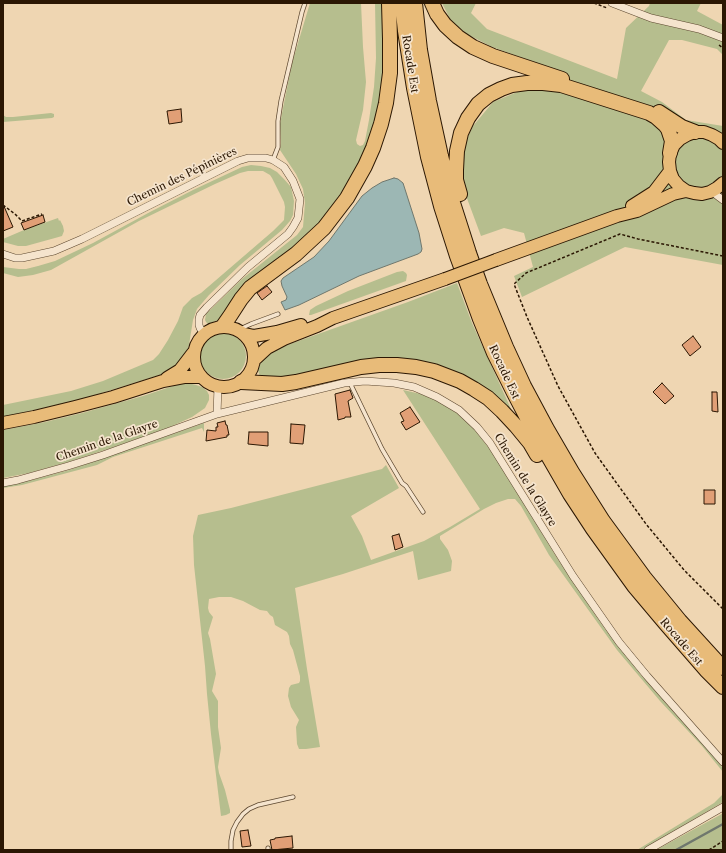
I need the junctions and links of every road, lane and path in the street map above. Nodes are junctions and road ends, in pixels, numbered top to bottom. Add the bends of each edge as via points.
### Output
1 (305, 3) edge
2 (389, 3) edge
3 (402, 3) edge
4 (415, 3) edge
5 (432, 3) edge
6 (612, 3) edge
7 (723, 38) edge
8 (695, 132) junction
9 (723, 143) edge
10 (670, 153) junction
11 (273, 160) junction
12 (670, 171) junction
13 (723, 183) edge
14 (686, 191) junction
15 (710, 192) junction
16 (723, 200) edge
17 (3, 205) edge
18 (42, 214) dead end
19 (617, 216) junction
20 (462, 232) junction
21 (3, 254) edge
22 (723, 256) edge
23 (278, 314) dead end
24 (333, 318) junction
25 (223, 326) junction
26 (242, 332) junction
27 (204, 333) junction
28 (193, 353) junction
29 (254, 360) junction
30 (201, 377) junction
31 (163, 381) junction
32 (241, 382) junction
33 (349, 382) junction
34 (218, 386) junction
35 (217, 414) junction
36 (3, 423) edge
37 (3, 483) edge
38 (570, 494) junction
39 (423, 512) dead end
40 (723, 609) edge
41 (723, 668) edge
42 (723, 687) edge
43 (723, 762) edge
44 (293, 797) dead end
45 (723, 807) edge
46 (723, 841) edge
47 (231, 850) edge
48 (648, 850) edge
49 (709, 850) edge

1 - 11 lane via 281,101 278,147
2 - 25 highway via 390,73 386,103 365,166 347,198 324,228 296,254 250,288
3 - 38 highway, Rocade Est via 414,88 428,157 457,256 494,353 532,428
4 - 20 highway, Rocade Est via 420,50 440,156
5 - 8 highway via 445,25 473,47 655,110
6 - 7 street via 651,18 699,29
8 - 9 main road via 712,134
8 - 10 main road via 680,139
10 - 12 main road
10 - 20 highway via 672,141 665,125 649,113 561,85 527,83 501,89 478,104 461,133 457,151 456,180 466,220
11 - 21 street, Chemin des Pépinières via 248,158 238,161 54,251 22,258
11 - 27 street via 284,168 293,181 300,199 298,218 288,234 248,267 200,315 199,324
12 - 14 main road via 673,179
12 - 19 main road via 654,192
13 - 15 main road
14 - 15 main road via 702,194
14 - 19 main road via 673,194 637,211
15 - 16 street
17 - 18 path via 22,221
19 - 24 main road, bridge
20 - 41 highway, Rocade Est via 506,348 572,472 603,522 644,577
22 - 40 path via 620,234 526,272 514,284 526,317 558,386 596,452 646,524 684,570
23 - 26 lane via 251,324
24 - 26 main road via 269,334 254,336
24 - 29 main road via 267,348
25 - 26 main road
25 - 27 main road
26 - 29 main road via 252,346
27 - 28 main road
28 - 30 main road via 196,370
28 - 31 main road via 180,370
29 - 32 main road via 252,369
30 - 31 main road
30 - 34 main road
31 - 36 main road via 75,407
32 - 34 main road via 226,387
32 - 38 highway via 282,384 379,365 416,367 447,375 488,398 502,411 530,443 554,482
33 - 35 street, Chemin de la Glayre
33 - 39 lane via 386,455
33 - 43 street, Chemin de la Glayre via 394,383 419,389 452,405 472,422 490,443 555,549 607,626 647,676
34 - 35 street
35 - 37 street, Chemin de la Glayre via 96,457
38 - 42 highway, Rocade Est via 634,586
44 - 47 lane via 258,805 243,814 233,830
45 - 48 street
46 - 49 path

